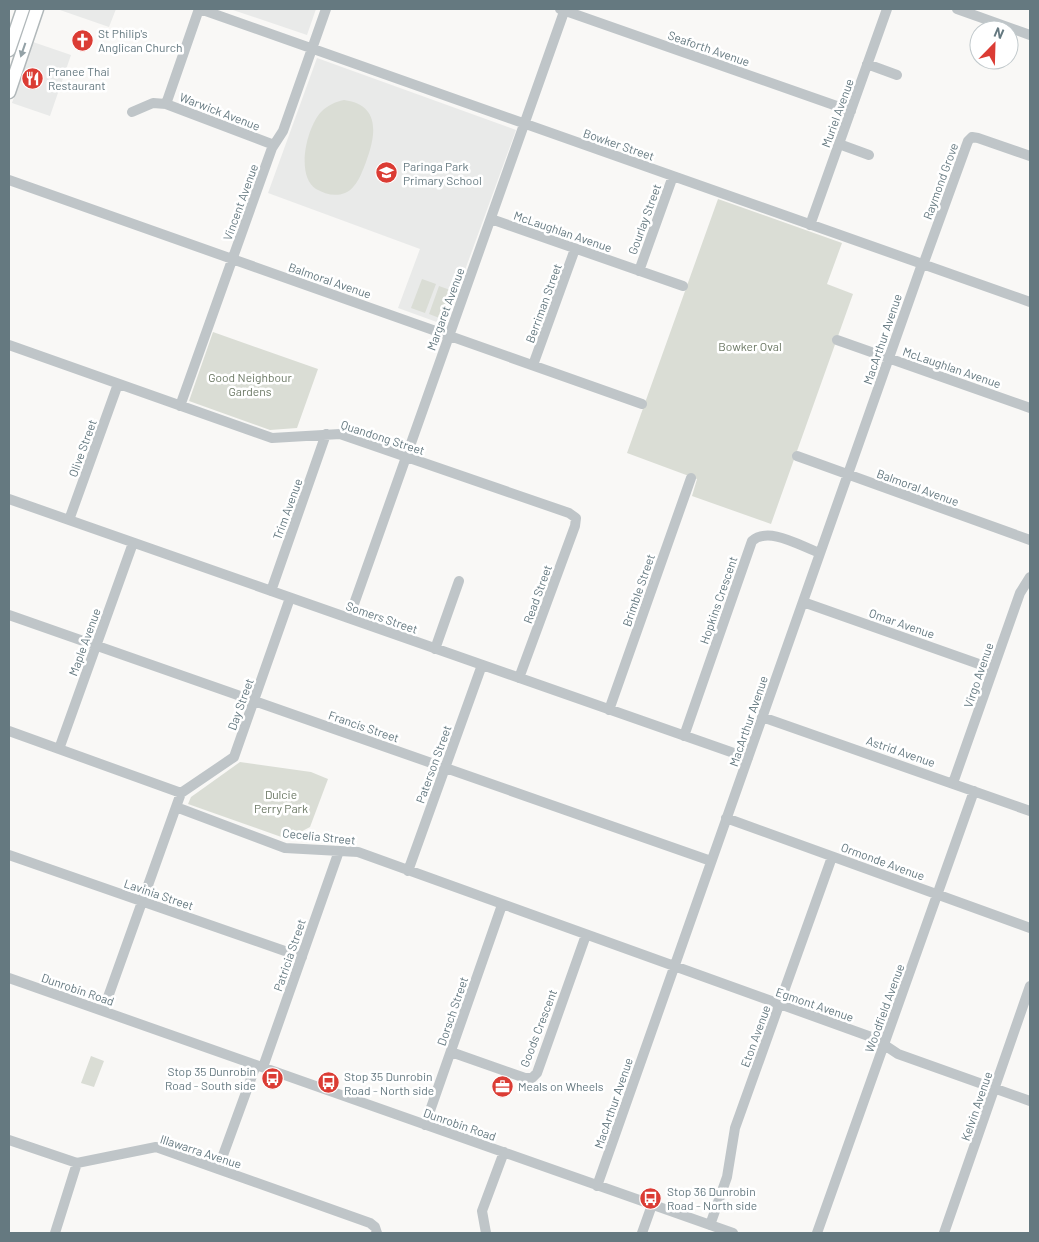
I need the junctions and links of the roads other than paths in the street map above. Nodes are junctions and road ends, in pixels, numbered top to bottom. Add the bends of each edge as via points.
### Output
1 (23, 9) edge
2 (38, 9) edge
3 (200, 9) edge
4 (326, 9) edge
5 (563, 9) edge
6 (887, 9) edge
7 (957, 9) edge
8 (1030, 36) edge
9 (312, 49) junction
10 (9, 50) edge
11 (867, 64) junction
12 (897, 75) dead end
13 (9, 92) edge
14 (166, 104) junction
15 (850, 111) junction
16 (132, 112) dead end
17 (525, 124) junction
18 (839, 144) junction
19 (274, 145) junction
20 (869, 155) dead end
21 (1030, 156) edge
22 (673, 176) junction
23 (9, 180) edge
24 (490, 220) junction
25 (810, 225) junction
26 (576, 249) junction
27 (233, 259) junction
28 (922, 264) junction
29 (639, 271) junction
30 (683, 286) dead end
31 (1030, 302) edge
32 (449, 335) junction
33 (837, 340) dead end
34 (9, 345) edge
35 (888, 359) junction
36 (533, 365) junction
37 (118, 384) junction
38 (642, 404) dead end
39 (180, 406) junction
40 (1030, 408) edge
41 (326, 434) junction
42 (797, 456) dead end
43 (406, 458) junction
44 (847, 475) junction
45 (691, 478) dead end
46 (9, 499) edge
47 (576, 518) joint
48 (69, 520) junction
49 (1030, 540) edge
50 (133, 543) junction
51 (820, 553) junction
52 (1030, 577) edge
53 (459, 581) dead end
54 (271, 591) junction
55 (290, 598) junction
56 (803, 602) junction
57 (9, 615) edge
58 (349, 618) junction
59 (96, 646) junction
60 (435, 649) junction
61 (482, 665) junction
62 (993, 669) junction
63 (519, 678) junction
64 (255, 701) junction
65 (609, 710) junction
66 (762, 717) junction
67 (9, 731) edge
68 (684, 736) junction
69 (59, 749) junction
70 (748, 758) junction
71 (445, 768) junction
72 (953, 783) junction
73 (974, 791) junction
74 (181, 793) junction
75 (176, 807) junction
76 (1030, 811) edge
77 (726, 818) junction
78 (339, 851) junction
79 (9, 855) edge
80 (832, 856) junction
81 (711, 861) junction
82 (408, 871) junction
83 (937, 894) junction
84 (141, 901) junction
85 (502, 905) junction
86 (1030, 928) edge
87 (586, 935) junction
88 (302, 957) junction
89 (674, 967) junction
90 (9, 978) edge
91 (1030, 986) edge
92 (779, 1004) junction
93 (103, 1011) junction
94 (884, 1045) junction
95 (451, 1052) junction
96 (260, 1066) junction
97 (995, 1089) junction
98 (1030, 1101) edge
99 (426, 1125) junction
100 (9, 1140) edge
101 (504, 1152) junction
102 (77, 1163) junction
103 (218, 1169) junction
104 (597, 1186) junction
105 (652, 1205) junction
106 (710, 1225) junction
107 (55, 1233) edge
108 (377, 1233) edge
109 (486, 1233) edge
110 (642, 1233) edge
111 (733, 1233) edge
112 (817, 1233) edge
113 (944, 1233) edge

1 - 10 main road
2 -> 13 main road
3 - 9 street, Bowker Street
3 - 14 street, Warwick Avenue
4 - 9 street, Vincent Avenue
5 - 15 street, Seaforth Avenue
5 - 17 street, Margaret Avenue
6 - 11 street, Muriel Avenue
7 - 8 street
9 - 17 street, Bowker Street
9 - 19 street, Vincent Avenue via 283,130
11 - 12 street
11 - 15 street, Muriel Avenue
14 - 16 street via 153,103
14 - 19 street, Warwick Avenue
15 - 18 street, Muriel Avenue
17 - 22 street, Bowker Street
17 - 24 street, Margaret Avenue
18 - 20 street
18 - 25 street, Muriel Avenue
19 - 27 street, Vincent Avenue
21 - 28 street, Raymond Grove via 978,138 972,137 968,141
22 - 25 street, Bowker Street
22 - 29 street, Gourlay Street
23 - 27 street, Balmoral Avenue
24 - 26 street, McLaughlan Avenue
24 - 32 street, Margaret Avenue
25 - 28 street, Bowker Street
26 - 29 street, McLaughlan Avenue
26 - 36 street, Berriman Street
27 - 32 street, Balmoral Avenue
27 - 39 street, Vincent Avenue
28 - 31 street, Bowker Street
28 - 35 street, MacArthur Avenue
29 - 30 street, McLaughlan Avenue
32 - 36 street, Balmoral Avenue
32 - 43 street, Margaret Avenue
33 - 35 street, McLaughlan Avenue
34 - 37 street, Quandong Street
35 - 40 street, McLaughlan Avenue
35 - 44 street, MacArthur Avenue
36 - 38 street, Balmoral Avenue
37 - 39 street, Quandong Street
37 - 48 street, Olive Street
39 - 41 street, Quandong Street via 272,438
41 - 43 street, Quandong Street via 340,434
41 - 54 street, Trim Avenue
42 - 44 street, Balmoral Avenue
43 - 47 street, Quandong Street
43 - 58 street, Margaret Avenue
44 - 49 street, Balmoral Avenue
44 - 51 street, MacArthur Avenue
45 - 65 street, Brimble Street
46 - 48 street, Somers Street
47 - 63 street, Read Street
48 - 50 street, Somers Street
50 - 54 street, Somers Street
50 - 59 street, Maple Avenue
51 - 56 street, MacArthur Avenue
51 - 68 street, Hopkins Crescent via 769,534 759,535 752,541
52 - 62 street, Virgo Avenue via 1020,593
53 - 60 street
54 - 55 street, Somers Street
55 - 58 street, Somers Street
55 - 64 street, Day Street
56 - 62 street, Omar Avenue
56 - 66 street, MacArthur Avenue
57 - 59 street, Francis Street
58 - 60 street, Somers Street
59 - 64 street, Francis Street
59 - 69 street, Maple Avenue
60 - 61 street, Somers Street
61 - 63 street, Somers Street
61 - 71 street, Paterson Street
62 - 72 street, Virgo Avenue
63 - 65 street, Somers Street
64 - 71 street, Francis Street
64 - 74 street, Day Street via 234,757
65 - 68 street, Somers Street
66 - 70 street, MacArthur Avenue
66 - 72 street, Astrid Avenue
67 - 69 street
68 - 70 street, Somers Street
69 - 74 street
70 - 77 street, MacArthur Avenue
71 - 81 street, Francis Street
71 - 82 street, Paterson Street
72 - 73 street, Astrid Avenue
73 - 76 street, Astrid Avenue
73 - 83 street, Woodfield Avenue
74 - 75 street
75 - 78 street, Cecelia Street via 285,848
75 - 84 street
77 - 80 street, Ormonde Avenue
77 - 81 street, MacArthur Avenue
78 - 82 street, Cecelia Street via 358,852
78 - 88 street, Patricia Street
79 - 84 street, Lavinia Street
80 - 83 street, Ormonde Avenue
80 - 92 street, Eton Avenue
81 - 89 street, MacArthur Avenue
82 - 85 street, Cecelia Street
83 - 86 street, Ormonde Avenue
83 - 94 street, Woodfield Avenue
84 - 88 street, Lavinia Street
84 - 93 street
85 - 87 street, Cecelia Street
85 - 95 street, Dorsch Street
87 - 89 street, Cecelia Street
87 - 95 street, Goods Crescent via 537,1073 532,1078
88 - 96 street, Patricia Street
89 - 92 street, Egmont Avenue
89 - 104 street, MacArthur Avenue
90 - 93 street, Dunrobin Road
91 - 97 street, Kelvin Avenue
92 - 94 street, Egmont Avenue via 874,1038
92 - 106 street, Eton Avenue via 735,1128 728,1177
93 - 96 street, Dunrobin Road
94 - 97 street, Egmont Avenue via 898,1054
94 - 112 street, Woodfield Avenue
95 - 99 street, Dorsch Street
96 - 99 street, Dunrobin Road
96 - 103 street, Patricia Street
97 - 98 street, Egmont Avenue
97 - 113 street, Kelvin Avenue
99 - 101 street, Dunrobin Road
100 - 102 street
101 - 104 street, Dunrobin Road
101 - 109 street via 482,1211
102 - 103 street, Illawarra Avenue via 156,1147
102 - 107 street
103 - 108 street, Illawarra Avenue via 370,1223 376,1227
104 - 105 street, Dunrobin Road
105 - 106 street, Dunrobin Road
105 - 110 street
106 - 111 street, Dunrobin Road

